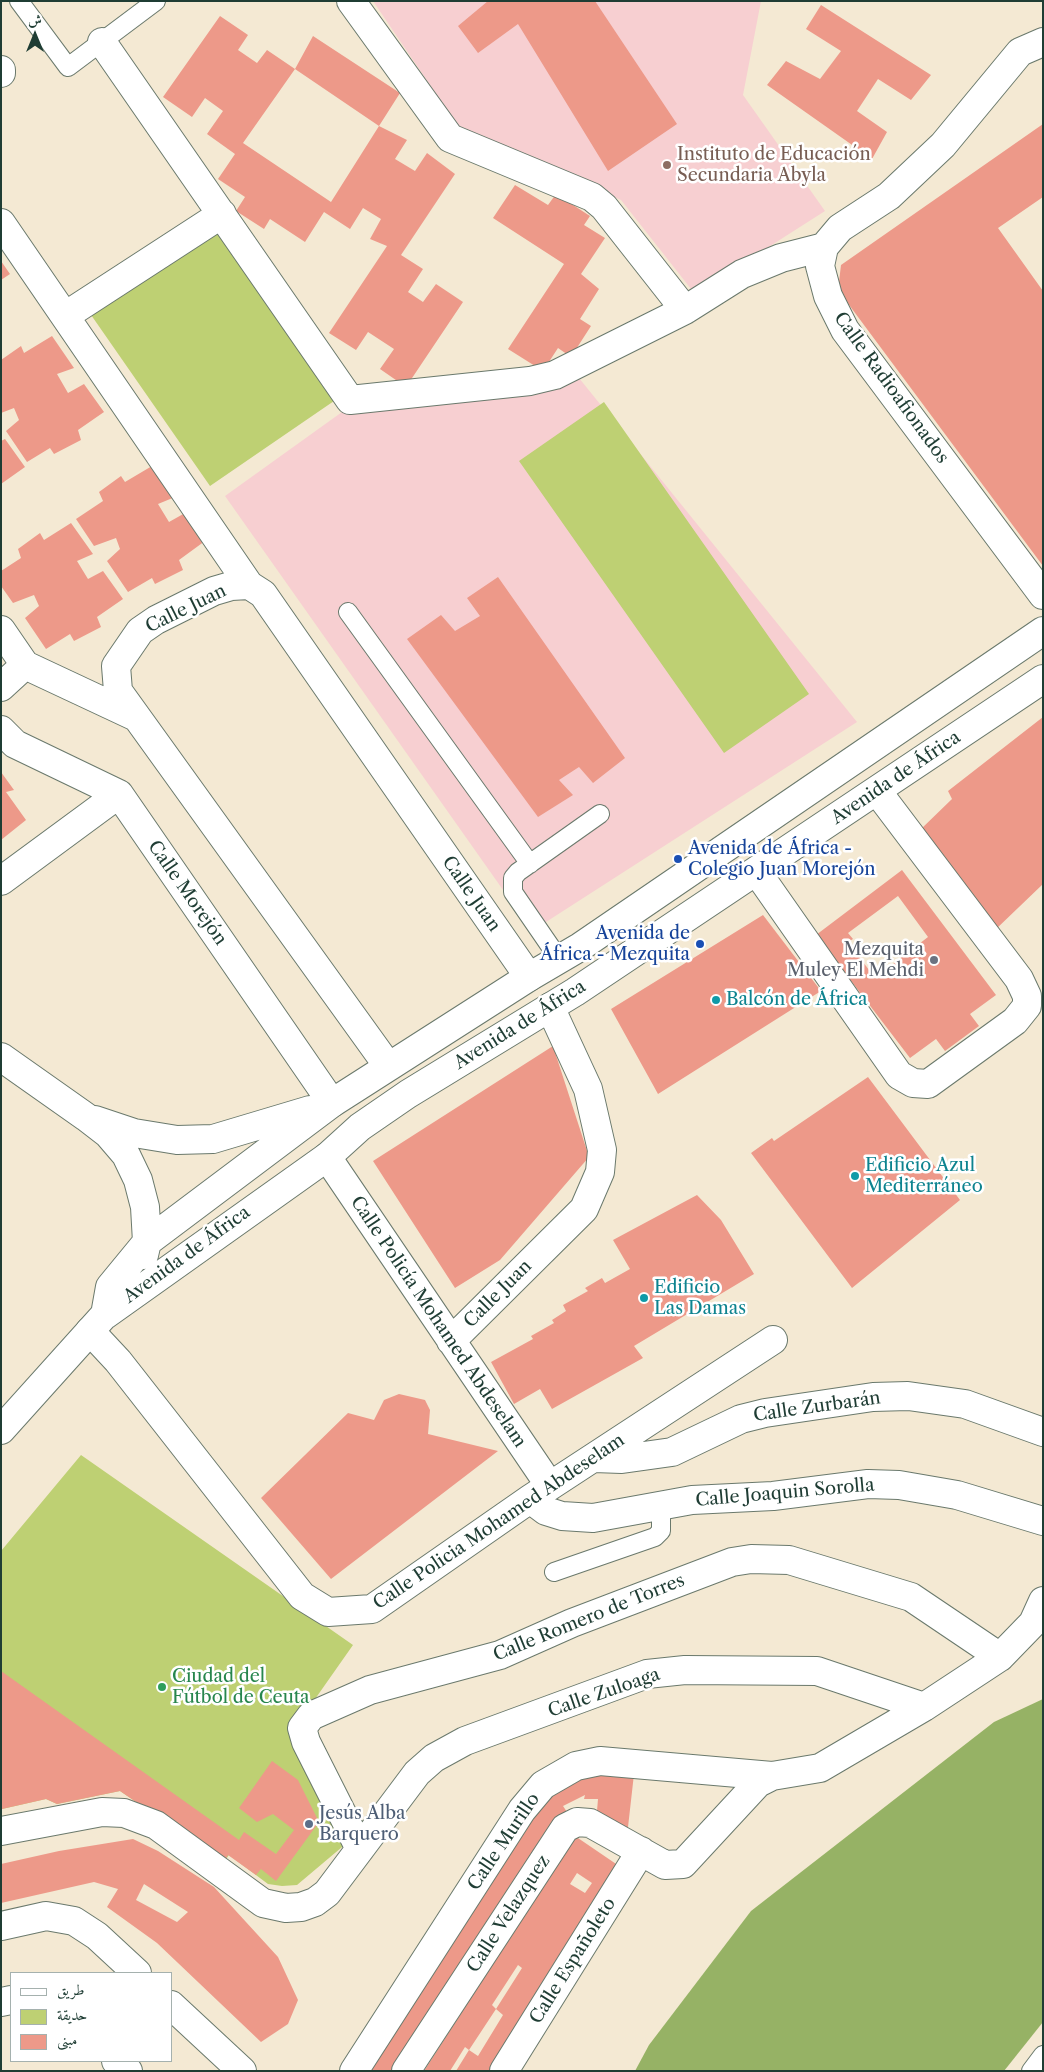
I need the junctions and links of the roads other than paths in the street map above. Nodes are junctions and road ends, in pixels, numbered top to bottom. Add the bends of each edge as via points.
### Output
1 (19, 1) edge
2 (156, 1) edge
3 (351, 1) edge
4 (102, 42) junction
5 (1043, 42) edge
6 (222, 214) junction
7 (1, 223) edge
8 (824, 247) junction
9 (685, 310) junction
10 (65, 316) junction
11 (249, 585) junction
12 (1043, 595) edge
13 (348, 612) dead end
14 (1, 630) edge
15 (1043, 631) edge
16 (25, 665) junction
17 (1043, 680) edge
18 (1, 687) edge
19 (138, 718) junction
20 (1, 730) edge
21 (877, 791) junction
22 (119, 794) junction
23 (600, 814) dead end
24 (530, 864) junction
25 (757, 872) junction
26 (1, 881) edge
27 (559, 960) junction
28 (529, 977) junction
29 (550, 1007) junction
30 (1, 1057) edge
31 (388, 1066) junction
32 (332, 1104) junction
33 (86, 1117) junction
34 (327, 1157) junction
35 (147, 1242) junction
36 (97, 1323) junction
37 (773, 1340) dead end
38 (451, 1341) junction
39 (1, 1430) edge
40 (1043, 1432) edge
41 (594, 1458) junction
42 (540, 1492) junction
43 (661, 1505) junction
44 (1043, 1522) edge
45 (554, 1572) dead end
46 (1043, 1601) edge
47 (1000, 1658) junction
48 (924, 1707) junction
49 (772, 1776) junction
50 (1, 1831) edge
51 (360, 1849) junction
52 (641, 1851) junction
53 (1, 1926) edge
54 (136, 1972) edge
55 (172, 2006) edge
56 (1043, 2055) edge
57 (117, 2062) edge
58 (128, 2071) edge
59 (242, 2071) edge
60 (354, 2071) edge
61 (406, 2071) edge
62 (504, 2071) edge
63 (1031, 2071) edge

1 - 4 lane via 68,67
2 - 4 lane
3 - 9 street via 450,138 592,197 604,207
4 - 6 street
5 - 8 street via 1020,52 943,145 889,196 840,228
6 - 9 street via 350,400 530,381 555,375
6 - 10 street
7 - 10 street
8 - 9 street via 781,258 742,274
8 - 12 street, Calle Radioafionados via 820,266 828,296 845,330
10 - 11 street
11 - 19 street, Calle Juan via 214,591 140,631 116,666 118,691
11 - 28 street, Calle Juan via 263,594 272,606
13 - 24 lane
14 - 16 street
15 - 27 street, Avenida de África
16 - 18 street
16 - 19 street
17 - 21 street, Avenida de África
19 - 31 street, Calle Juan
20 - 22 street, Calle Morejón via 15,744
21 - 25 street, Avenida de África
21 - 25 street via 1020,979 1027,996 1027,1006 1015,1021 928,1084 913,1083 899,1075
22 - 26 street
22 - 32 street, Calle Morejón
23 - 24 lane
24 - 27 lane via 513,878 513,892
25 - 29 street, Avenida de África
27 - 28 street, Avenida de África
28 - 31 street, Avenida de África
29 - 34 street, Avenida de África via 408,1094 360,1127
29 - 38 street, Calle Juan via 588,1089 602,1150 600,1172 584,1209
30 - 33 street
31 - 32 street, Avenida de África
32 - 33 street via 213,1139 178,1140 134,1133
32 - 35 street, Avenida de África
33 - 35 street via 108,1134 126,1156 138,1180 145,1207
34 - 36 street, Avenida de África
34 - 38 street, Calle Policía Mohamed Abdeselam
35 - 36 street, Avenida de África via 140,1277
36 - 39 street, Avenida de África
36 - 42 street, Calle Policia Mohamed Abdeselam via 118,1360 302,1596 328,1612 372,1609
37 - 41 street, Calle Policia Mohamed Abdeselam
38 - 42 street, Calle Policía Mohamed Abdeselam
40 - 41 street, Calle Zurbarán via 965,1404 908,1396 873,1397 741,1419 672,1452 622,1459
41 - 42 street, Calle Policia Mohamed Abdeselam
42 - 43 street, Calle Joaquin Sorolla via 546,1511 578,1518
43 - 44 street, Calle Joaquin Sorolla via 868,1484 899,1485 957,1495
43 - 45 lane via 661,1531 655,1537
46 - 47 street via 1033,1624
47 - 48 street
47 - 51 street, Calle Romero de Torres via 911,1597 789,1560 732,1562 500,1655 370,1690 312,1716 302,1728 306,1742
48 - 49 street via 820,1768
48 - 51 street, Calle Zuloaga via 817,1671 685,1670 647,1674 465,1741 434,1758 417,1773
49 - 52 street, Calle Velazquez via 758,1783 683,1864 666,1865
49 - 60 street, Calle Murillo via 600,1760 576,1766 543,1785 522,1810
50 - 51 street, Calle Zuloaga via 102,1812 124,1812 156,1825 258,1900 286,1908 315,1902 327,1893
52 - 61 street, Calle Velazquez via 590,1823 577,1822 565,1828
52 - 62 street, Calle Españoleto
53 - 54 street via 46,1916 74,1921 97,1936
55 - 59 street
56 - 63 lane
57 - 58 street

